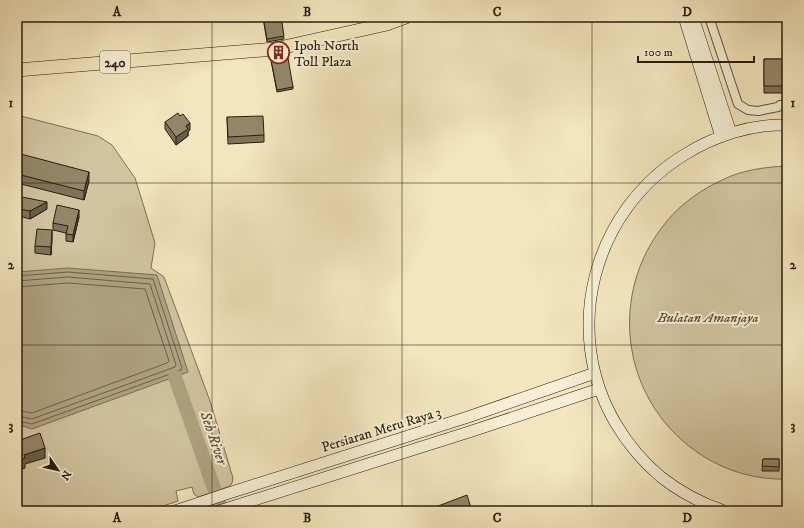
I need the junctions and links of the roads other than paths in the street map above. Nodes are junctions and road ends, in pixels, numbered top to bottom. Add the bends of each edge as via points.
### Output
1 (406, 17) edge
2 (684, 17) edge
3 (693, 17) edge
4 (709, 17) edge
5 (17, 70) edge
6 (784, 105) edge
7 (787, 125) edge
8 (726, 135) junction
9 (595, 373) junction
10 (599, 389) junction
11 (175, 511) edge
12 (219, 511) edge
13 (724, 511) edge

1 - 5 main road, 240 via 387,24 275,49
2 - 8 street
3 - 8 street
4 - 6 street via 738,104 748,110 758,111
7 - 8 street via 750,129
8 - 9 street via 695,148 671,163 631,201 615,225 596,270 590,304 589,339
9 - 10 street
9 - 11 street, Persiaran Meru Raya 3 via 468,417
10 - 12 street, Persiaran Meru Raya 3 via 472,432
10 - 13 street via 624,437 641,458 661,477 683,492

